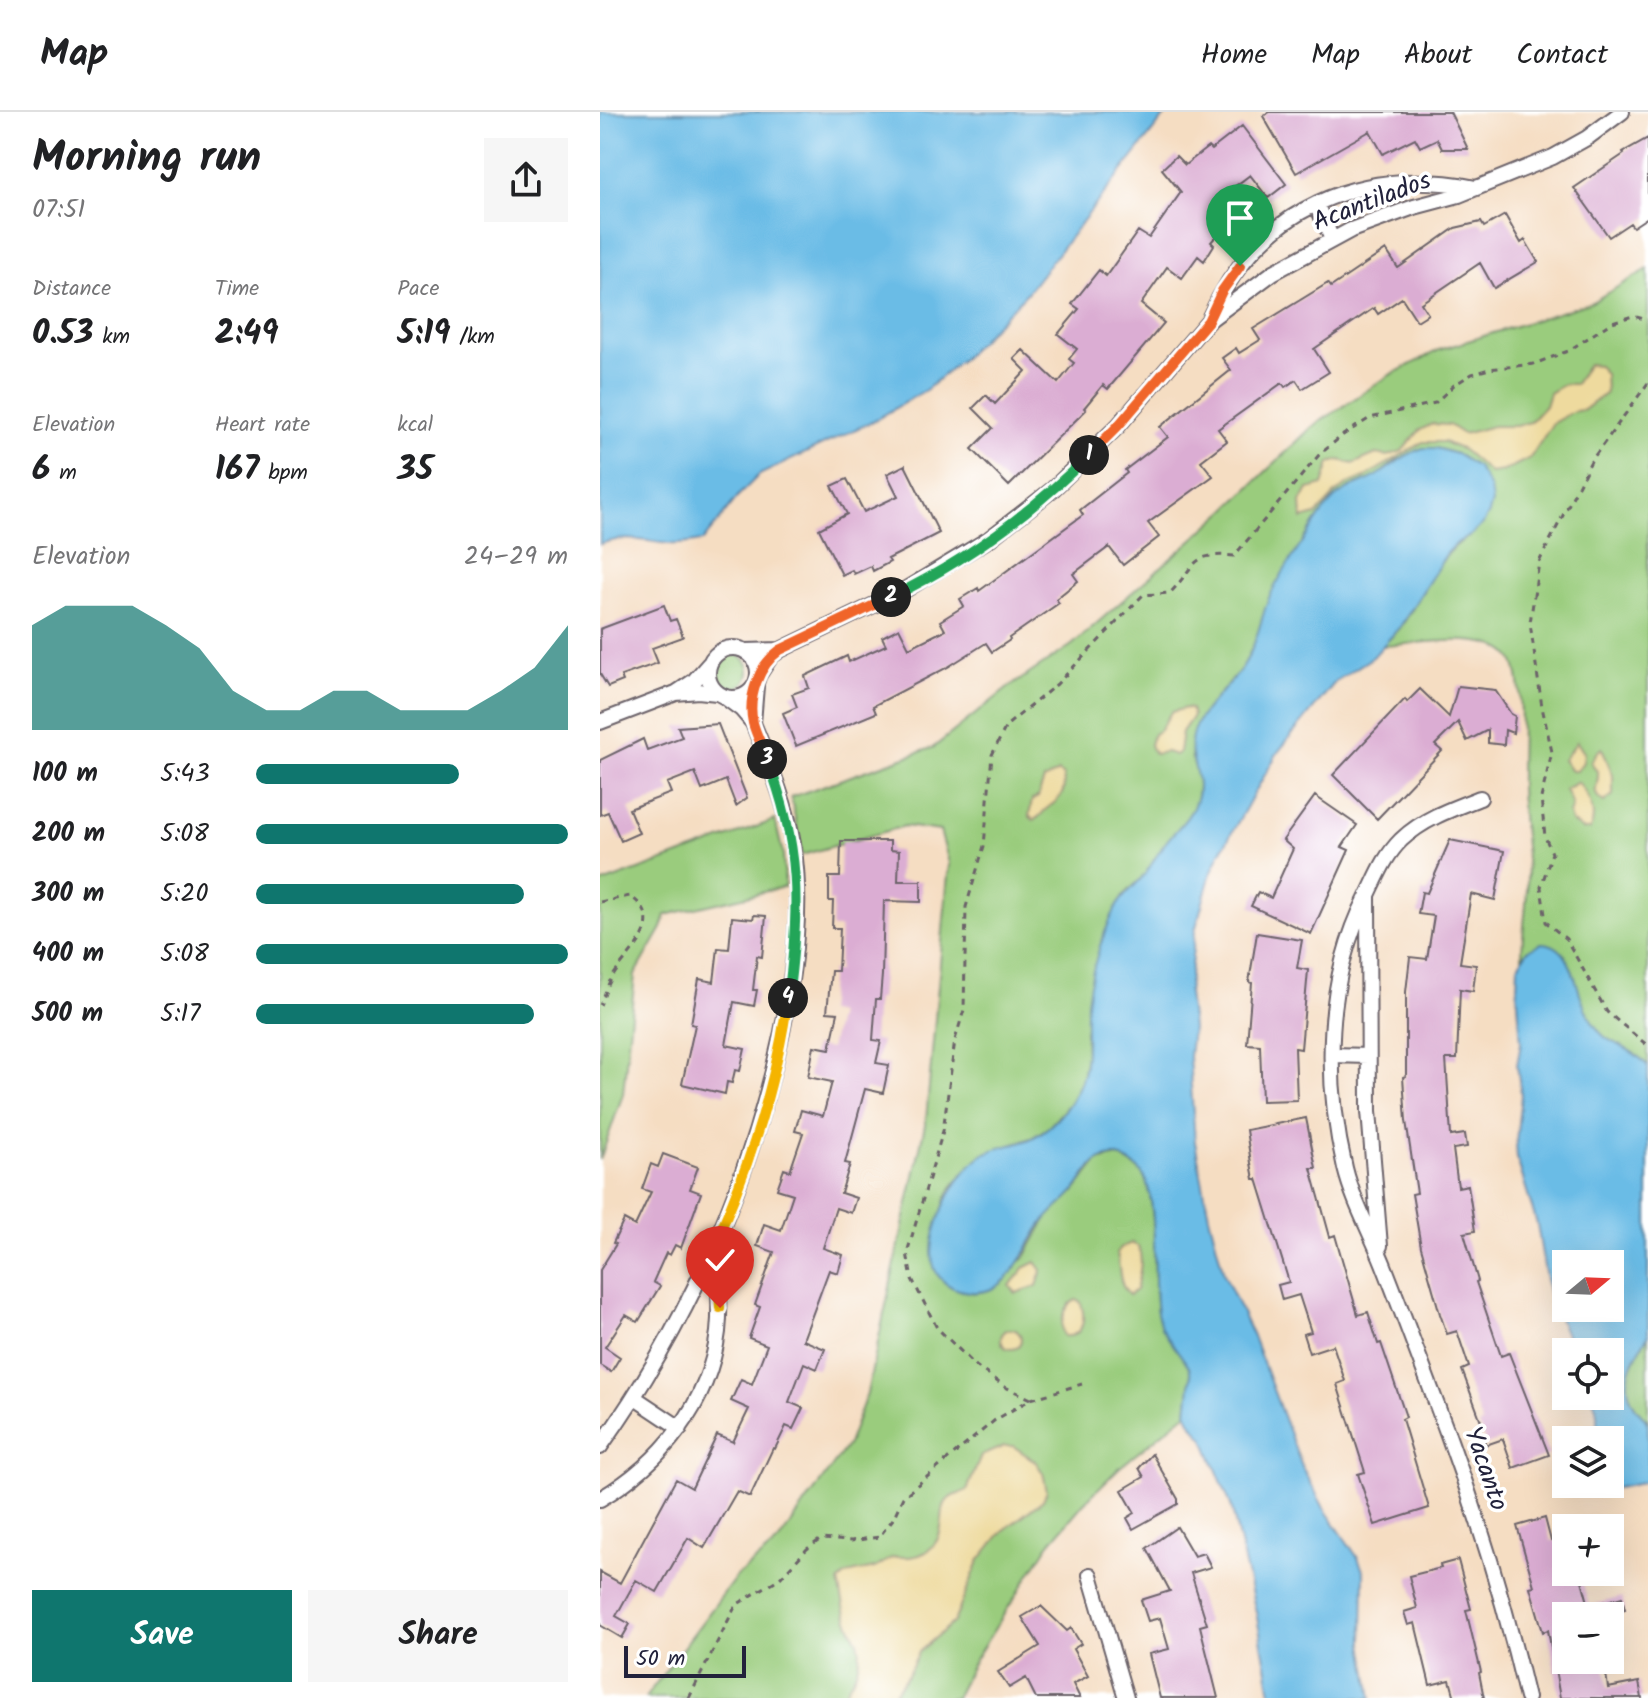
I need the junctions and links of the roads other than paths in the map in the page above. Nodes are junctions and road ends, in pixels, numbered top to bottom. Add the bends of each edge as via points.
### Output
1 (1622, 112) edge
2 (1477, 188) junction
3 (1316, 204) junction
4 (1332, 239) junction
5 (1208, 321) junction
6 (780, 650) junction
7 (746, 651) junction
8 (709, 664) junction
9 (758, 679) junction
10 (676, 693) junction
11 (721, 695) junction
12 (600, 722) edge
13 (753, 723) junction
14 (1480, 798) dead end
15 (1368, 895) junction
16 (1332, 1055) junction
17 (1368, 1056) junction
18 (716, 1242) junction
19 (1382, 1261) junction
20 (635, 1398) junction
21 (680, 1428) junction
22 (600, 1447) edge
23 (600, 1499) edge
24 (1090, 1575) dead end
25 (1126, 1698) edge
26 (1527, 1698) edge

1 - 2 street, Acantilados via 1553,157
2 - 3 street, Acantilados via 1393,181
2 - 4 street, Acantilados
3 - 4 street
3 - 5 street, Acantilados via 1255,247 1222,291
4 - 5 street, Acantilados via 1274,272
5 - 6 street, Acantilados via 1118,426 989,539 903,591
6 - 7 street
6 - 9 street
7 - 8 street via 724,649
7 - 9 street via 756,661
8 - 10 street
8 - 11 street via 708,680
9 - 11 street via 740,697
9 - 13 street
10 - 11 street
10 - 12 street
11 - 13 street
13 - 18 street via 793,845 796,943 768,1092
14 - 15 street, Yacanto via 1410,832 1389,854
15 - 16 street, Yacanto via 1348,936 1339,974
15 - 17 street, Yacanto
16 - 17 street
16 - 19 street, Yacanto via 1335,1117 1346,1171
17 - 19 street, Yacanto
18 - 20 street
18 - 21 street via 720,1308 714,1354
19 - 26 street, Yacanto via 1480,1530
20 - 21 street
20 - 22 street
21 - 23 street via 635,1477
24 - 25 street

